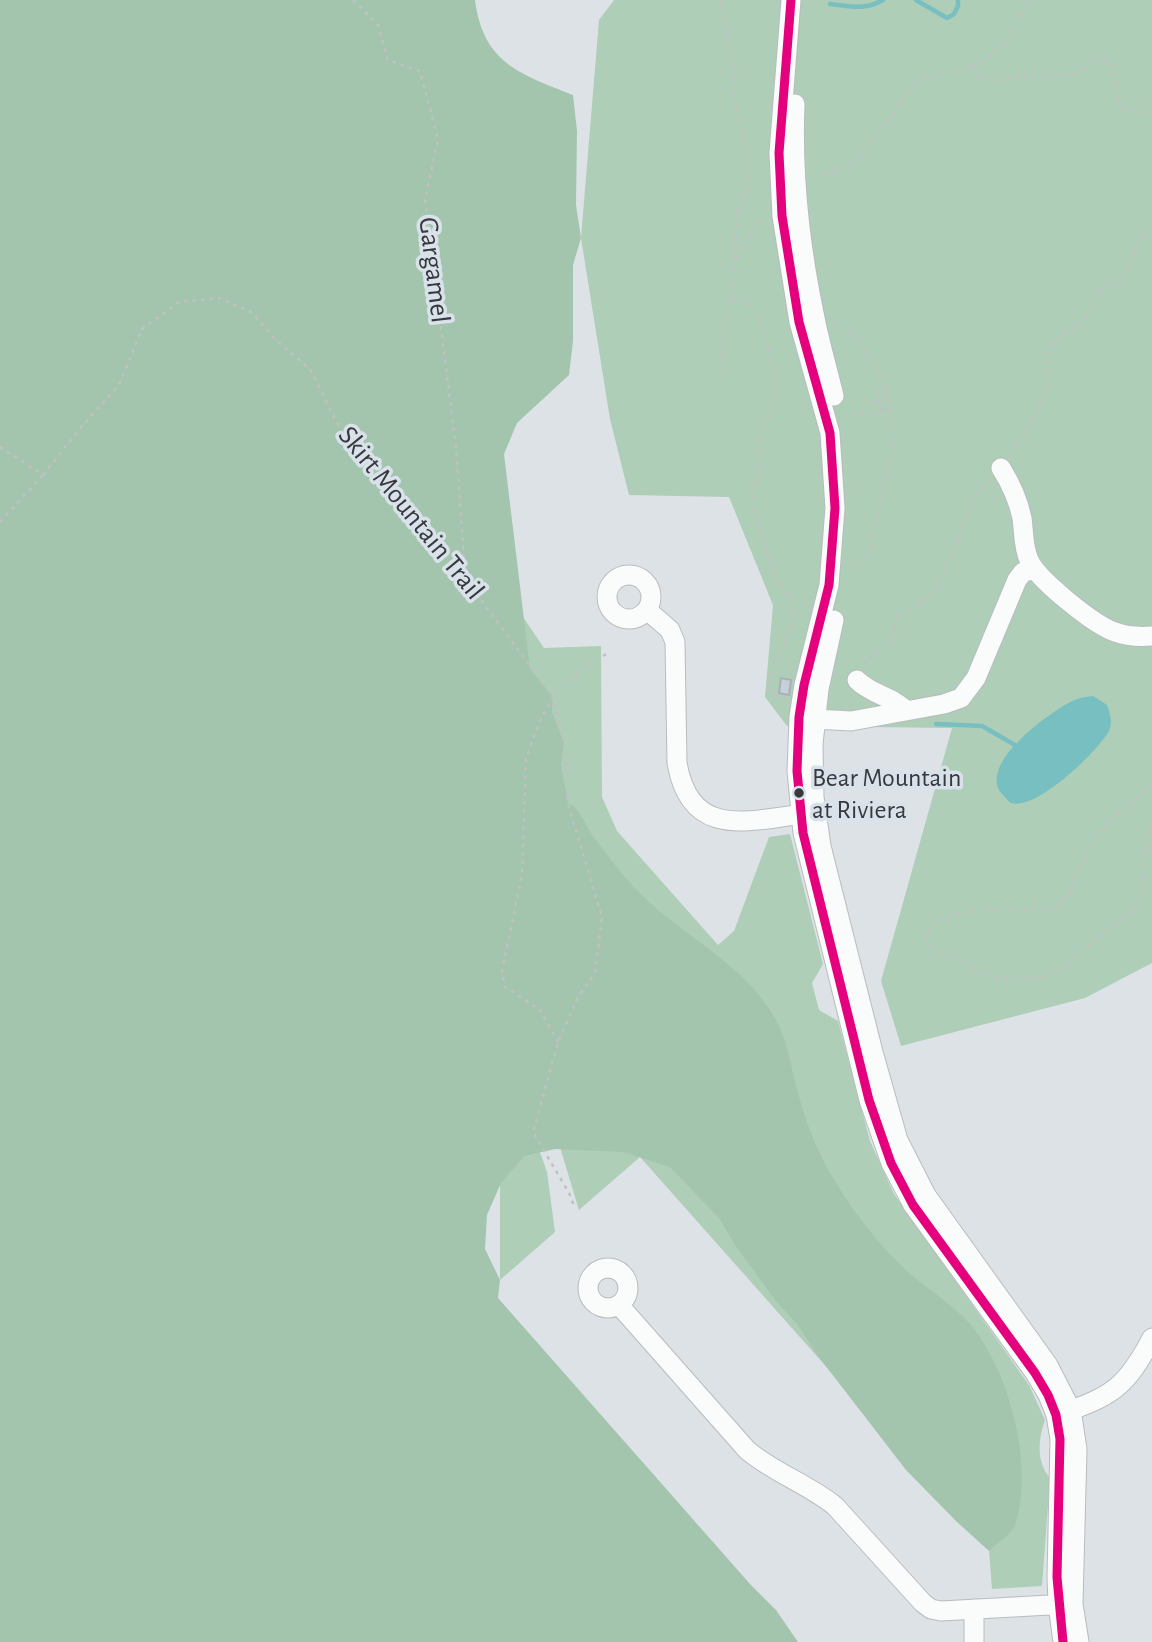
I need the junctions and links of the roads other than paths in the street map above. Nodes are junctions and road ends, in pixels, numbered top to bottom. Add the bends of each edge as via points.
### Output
1 (791, 0) edge
2 (802, 0) edge
3 (1001, 468) dead end
4 (1034, 570) junction
5 (647, 610) dead end
6 (1152, 636) edge
7 (857, 680) dead end
8 (906, 711) junction
9 (815, 719) junction
10 (808, 814) junction
11 (619, 1306) dead end
12 (1152, 1338) edge
13 (1063, 1413) junction
14 (1065, 1604) junction
15 (974, 1609) junction
16 (974, 1642) edge
17 (1063, 1642) edge
18 (1079, 1642) edge

1 - 10 street via 779,153 782,216 799,321 830,433 835,508 829,585 799,717 797,771
2 - 9 street via 794,126 796,179 810,296 841,432 846,508 843,569
3 - 4 street via 1018,500 1026,552
4 - 6 street via 1102,626
4 - 8 street via 1023,572 1017,580 976,678 961,698
5 - 10 street via 670,630 675,642 677,763 687,797 705,813 725,821
7 - 8 street
8 - 9 street via 851,721
9 - 10 street
10 - 13 street via 807,853 884,1146 913,1205
11 - 15 street via 747,1450 835,1506 922,1603 941,1611
12 - 13 street via 1125,1382 1096,1402
13 - 14 street
14 - 15 street
14 - 17 street
14 - 18 street
15 - 16 street

